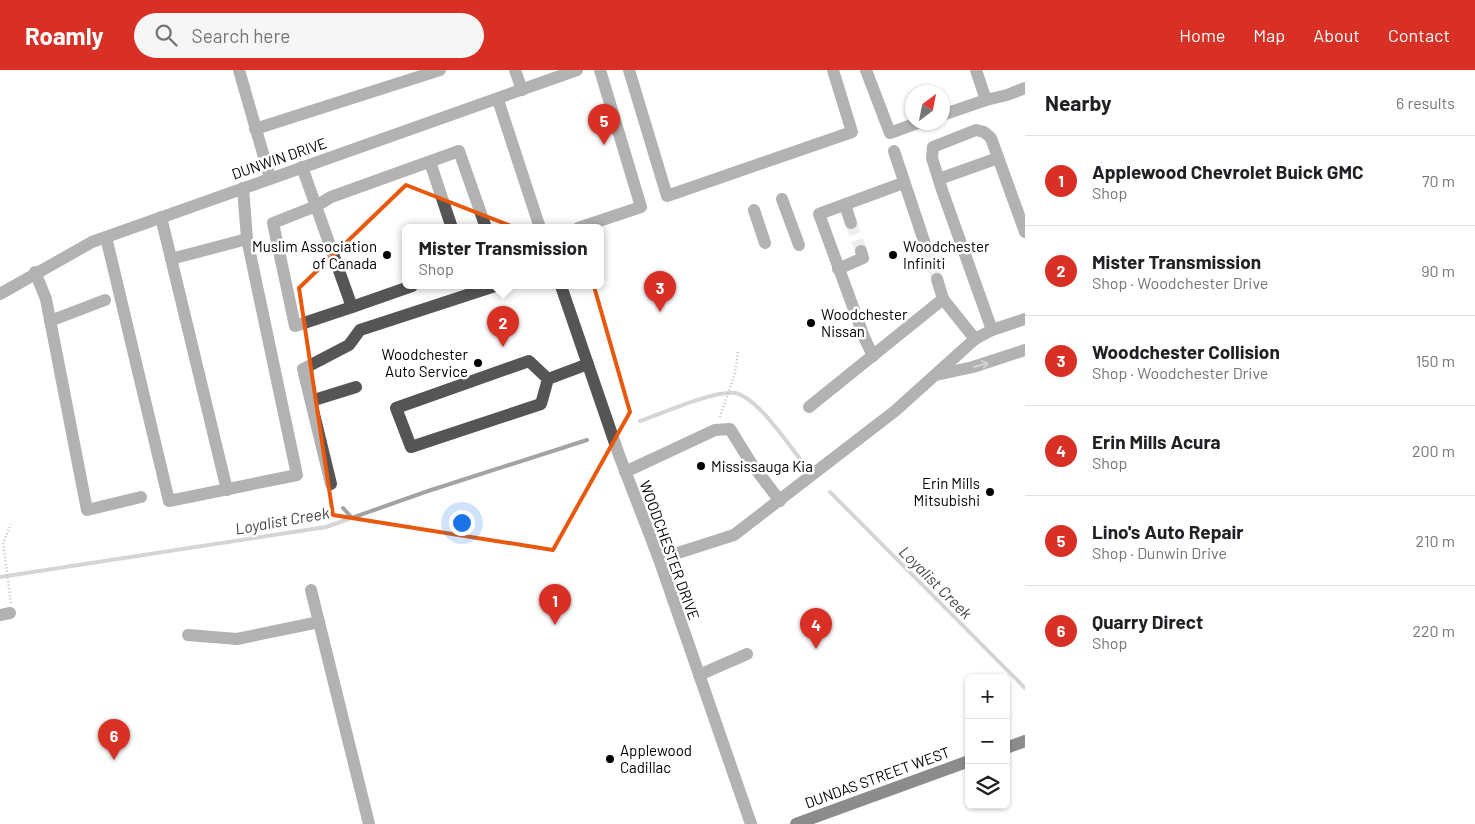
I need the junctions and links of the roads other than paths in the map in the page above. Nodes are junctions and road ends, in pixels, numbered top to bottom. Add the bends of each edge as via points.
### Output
1 (238, 70) edge
2 (440, 70) edge
3 (515, 70) edge
4 (577, 70) edge
5 (600, 70) edge
6 (629, 70) edge
7 (833, 70) edge
8 (866, 70) edge
9 (976, 70) edge
10 (550, 75) edge
11 (1025, 88) edge
12 (522, 90) junction
13 (498, 100) junction
14 (986, 100) junction
15 (950, 112) edge
16 (905, 128) edge
17 (255, 130) junction
18 (894, 150) dead end
19 (998, 158) junction
20 (430, 162) junction
21 (302, 167) junction
22 (270, 178) junction
23 (939, 179) junction
24 (903, 184) junction
25 (243, 188) junction
26 (782, 199) dead end
27 (845, 205) junction
28 (316, 206) junction
29 (754, 210) dead end
30 (161, 216) junction
31 (851, 222) tunnel mouth
32 (451, 224) edge
33 (485, 224) edge
34 (539, 224) edge
35 (590, 224) edge
36 (1025, 232) edge
37 (106, 237) junction
38 (247, 240) junction
39 (765, 243) dead end
40 (799, 246) dead end
41 (926, 247) tunnel mouth
42 (861, 251) dead end
43 (171, 259) junction
44 (838, 269) junction
45 (35, 272) junction
46 (936, 279) tunnel mouth
47 (403, 289) edge
48 (487, 289) edge
49 (562, 289) edge
50 (0, 294) edge
51 (943, 298) junction
52 (105, 300) dead end
53 (352, 307) junction
54 (1025, 319) edge
55 (50, 321) junction
56 (992, 330) junction
57 (975, 339) junction
58 (1025, 350) edge
59 (873, 356) junction
60 (588, 364) junction
61 (936, 375) junction
62 (548, 378) junction
63 (356, 387) dead end
64 (310, 401) junction
65 (809, 407) dead end
66 (625, 472) junction
67 (331, 484) dead end
68 (227, 490) junction
69 (141, 497) dead end
70 (780, 501) junction
71 (659, 559) junction
72 (311, 590) dead end
73 (319, 622) junction
74 (188, 635) dead end
75 (747, 654) dead end
76 (699, 675) junction
77 (1025, 741) edge
78 (1010, 747) edge
79 (965, 762) edge
80 (369, 824) edge
81 (751, 824) edge
82 (796, 824) edge

1 - 17 street
2 - 17 street
3 - 12 street
4 - 10 street, DUNWIN DRIVE
5 - 35 street via 641,207
6 - 7 street via 667,196 852,132
8 - 16 street via 890,133
9 - 14 street
10 - 12 street, DUNWIN DRIVE
11 - 14 street
12 - 13 street, DUNWIN DRIVE
13 - 21 street, DUNWIN DRIVE
13 - 34 street
14 - 15 street
17 - 22 street
18 - 24 street
19 - 23 street
19 - 23 street via 991,138 976,130 933,148 932,158
19 - 36 street
20 - 28 street via 331,197
20 - 32 street
20 - 33 street via 458,151
21 - 22 street, DUNWIN DRIVE
21 - 28 street
22 - 25 street, DUNWIN DRIVE
23 - 56 street
24 - 27 street
24 - 41 street
25 - 30 street, DUNWIN DRIVE
25 - 38 street
26 - 40 street
27 - 31 street
27 - 44 street via 819,214
28 - 53 street
28 - 53 street via 273,223 295,326
29 - 39 street
30 - 37 street, DUNWIN DRIVE
30 - 43 street
37 - 45 street, DUNWIN DRIVE
37 - 68 street via 168,501
38 - 43 street
38 - 68 street via 297,475
42 - 44 street via 864,258
43 - 68 street
44 - 59 street
45 - 50 street, DUNWIN DRIVE
45 - 55 street via 46,299
46 - 51 street
47 - 53 street
48 - 64 street via 360,330 349,345 303,369
49 - 60 street, WOODCHESTER DRIVE
51 - 57 street
51 - 59 street
52 - 55 street
54 - 56 street
55 - 69 street via 87,510
56 - 57 street
57 - 61 street
61 -> 58 street via 996,361
59 - 65 street
60 - 62 street
60 - 66 street, WOODCHESTER DRIVE
61 - 70 street
62 - 62 street via 541,404 411,447 396,408 528,361
63 - 64 street
64 - 67 street
66 - 70 street via 715,430 730,429
66 - 71 street, WOODCHESTER DRIVE
70 - 71 street via 734,535
71 - 76 street, WOODCHESTER DRIVE
72 - 73 street
73 - 74 street via 237,639
73 - 80 street
75 - 76 street
76 - 81 street, WOODCHESTER DRIVE
77 - 78 main road
79 - 82 main road, DUNDAS STREET WEST

